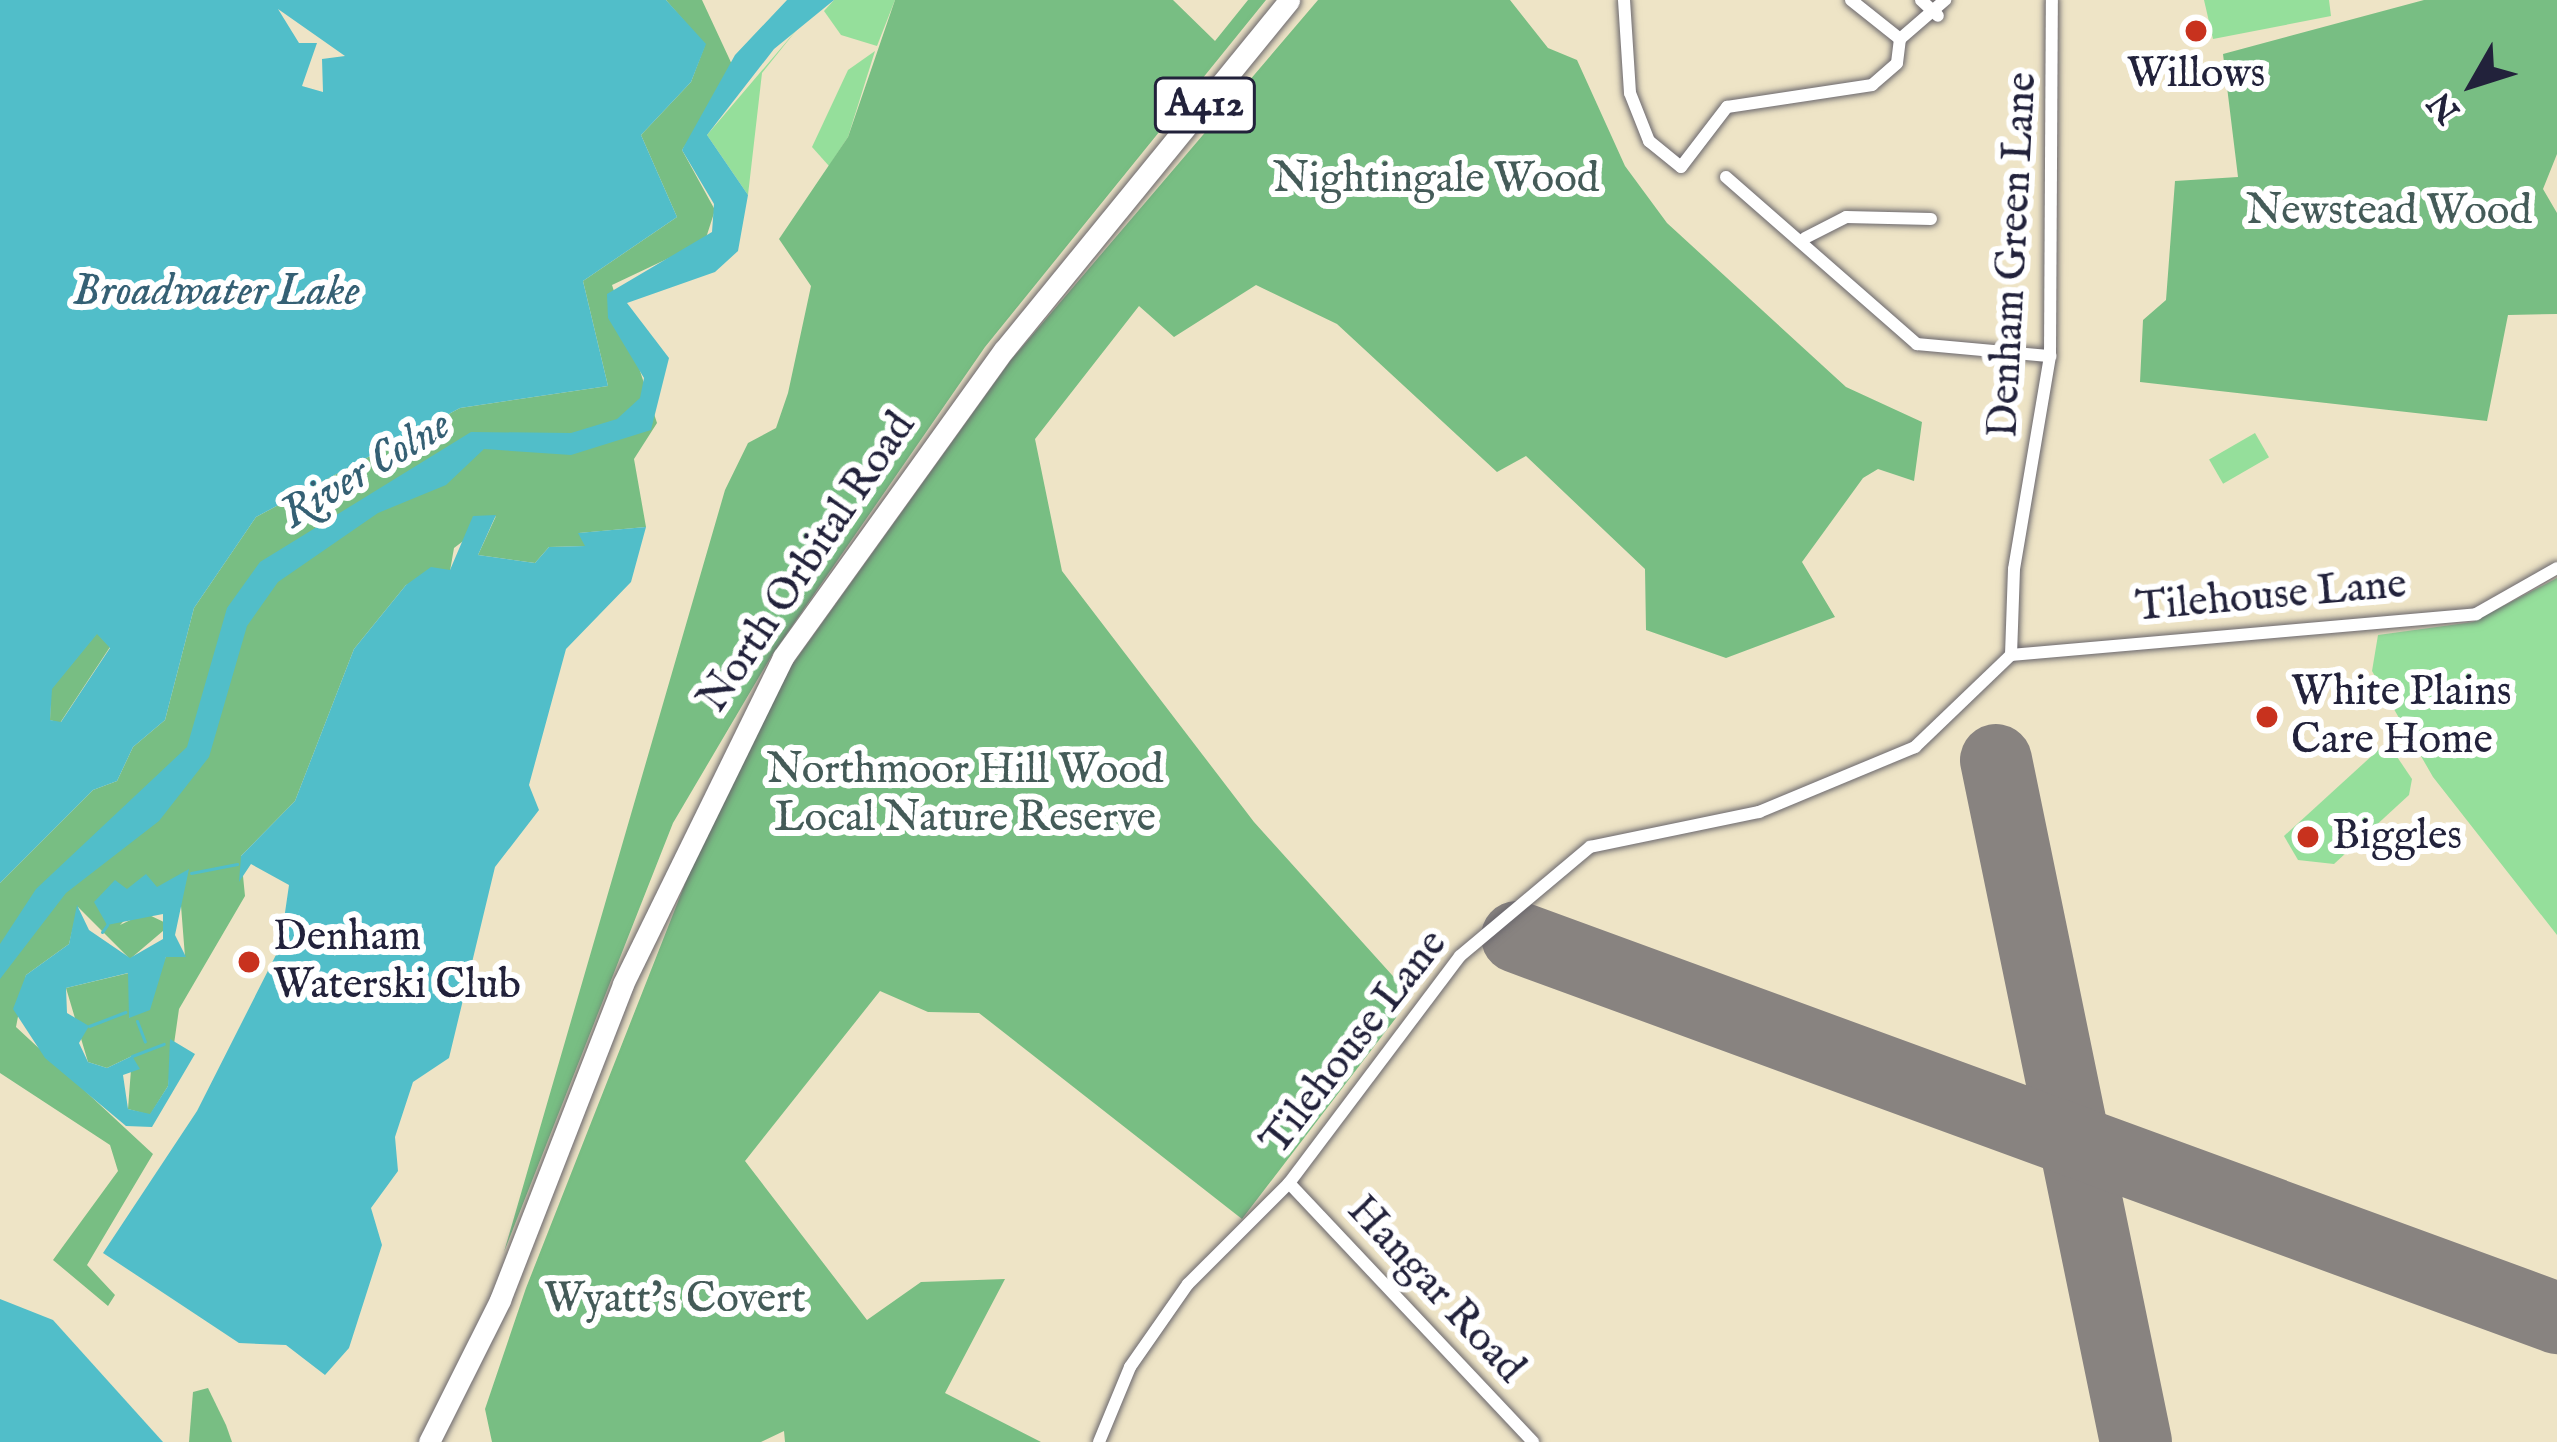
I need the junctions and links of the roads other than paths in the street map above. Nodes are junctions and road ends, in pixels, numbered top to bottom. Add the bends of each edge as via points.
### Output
1 (1289, 0) edge
2 (1624, 0) edge
3 (1850, 0) edge
4 (1921, 0) edge
5 (1945, 0) edge
6 (2052, 0) edge
7 (1938, 16) junction
8 (1900, 39) junction
9 (1726, 176) dead end
10 (1931, 220) dead end
11 (1805, 238) junction
12 (2050, 356) junction
13 (2557, 568) edge
14 (2011, 655) junction
15 (1289, 1183) junction
16 (429, 1442) edge
17 (1099, 1442) edge
18 (1533, 1442) edge

1 - 16 main road, North Orbital Road / A412 via 1004,350 783,657 623,984 498,1305
2 - 8 street via 1630,93 1649,141 1681,167 1727,107 1872,86 1897,62
3 - 8 street
4 - 7 street
5 - 7 street
6 - 12 street, Denham Green Lane
7 - 8 street
9 - 11 street
10 - 11 street via 1846,217
11 - 12 street via 1917,344
12 - 14 street, Denham Green Lane via 2014,569
13 - 14 street, Tilehouse Lane via 2476,614
14 - 15 street, Tilehouse Lane via 1915,747 1760,812 1633,832 1576,856 1448,969
15 - 17 street, Tilehouse Lane via 1163,1315
15 - 18 street, Hangar Road

